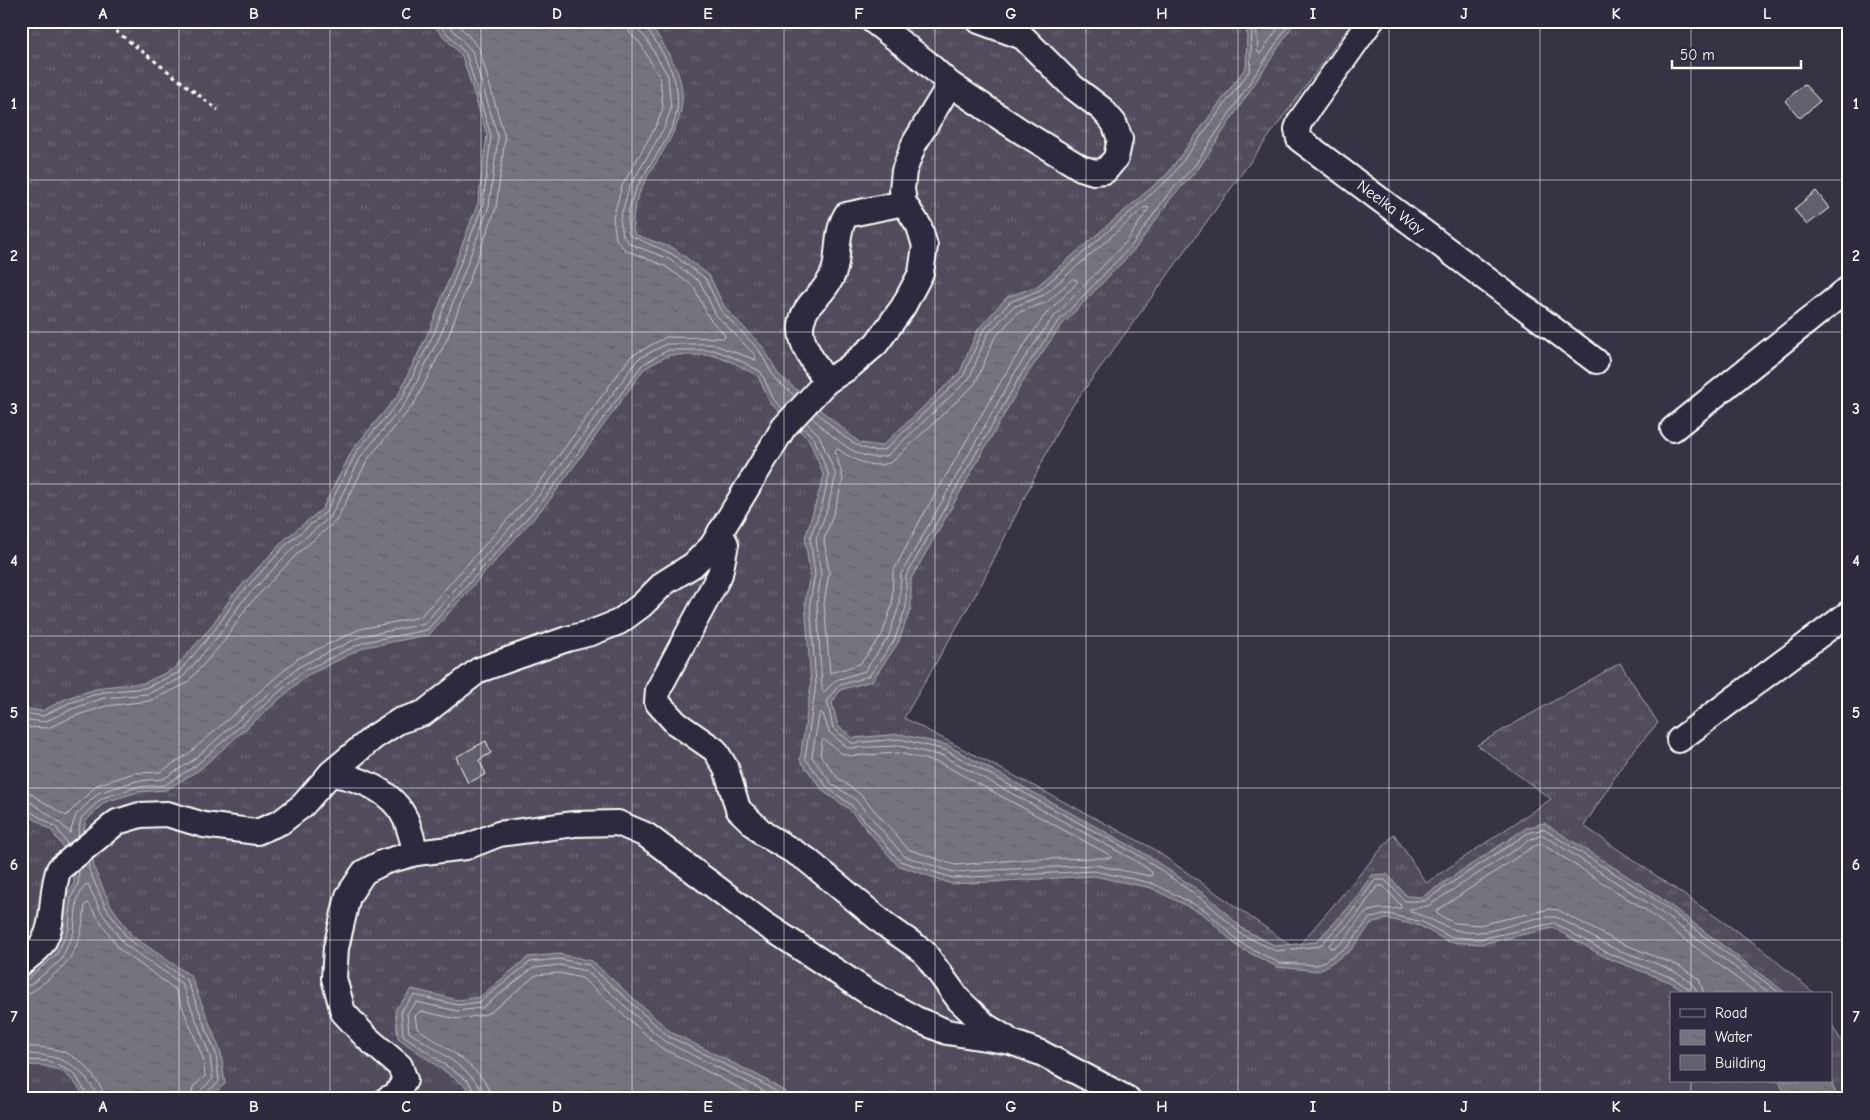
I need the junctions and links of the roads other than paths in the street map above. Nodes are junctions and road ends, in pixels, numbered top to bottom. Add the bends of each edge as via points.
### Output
1 (873, 21) edge
2 (979, 21) edge
3 (1371, 21) edge
4 (950, 84) junction
5 (904, 203) junction
6 (1849, 288) edge
7 (1596, 361) dead end
8 (820, 388) junction
9 (1673, 429) dead end
10 (720, 532) junction
11 (1849, 613) edge
12 (1679, 740) dead end
13 (356, 752) junction
14 (330, 774) junction
15 (364, 780) junction
16 (416, 853) junction
17 (21, 963) edge
18 (1011, 1042) junction
19 (387, 1099) edge
20 (1128, 1099) edge

1 - 4 street
2 - 4 street via 1023,38 1073,87 1102,109 1114,123 1120,139 1116,158 1105,171 1081,168
3 - 7 street, Neelka Way via 1300,121 1299,139
4 - 5 street via 914,144 904,171
5 - 8 street via 919,226 925,246 920,273 903,307 876,344
5 - 8 street via 846,215 841,224 835,270 823,292 804,311 799,325
6 - 9 street
8 - 10 street via 784,427
10 - 13 street via 712,546 693,565 664,583 619,622 479,670 424,713 399,721
10 - 18 street via 726,544 720,574 658,690 657,702 676,723 715,750 726,768 738,809 744,815 764,834 806,859 924,952 959,1000 986,1026
11 - 12 street
13 - 14 street
13 - 15 street via 357,765
14 - 15 street
14 - 17 street via 303,805 281,822 257,832 204,825 166,814 140,814 117,822 59,869 48,930 40,947
15 - 16 street via 393,801 405,818
16 - 18 street via 466,847 499,834 574,824 618,823 646,836 763,923 869,993 947,1032
16 - 19 street via 384,862 364,872 348,896 336,948 334,978 343,1012 400,1066 405,1080 396,1095
18 - 20 street via 1041,1053

